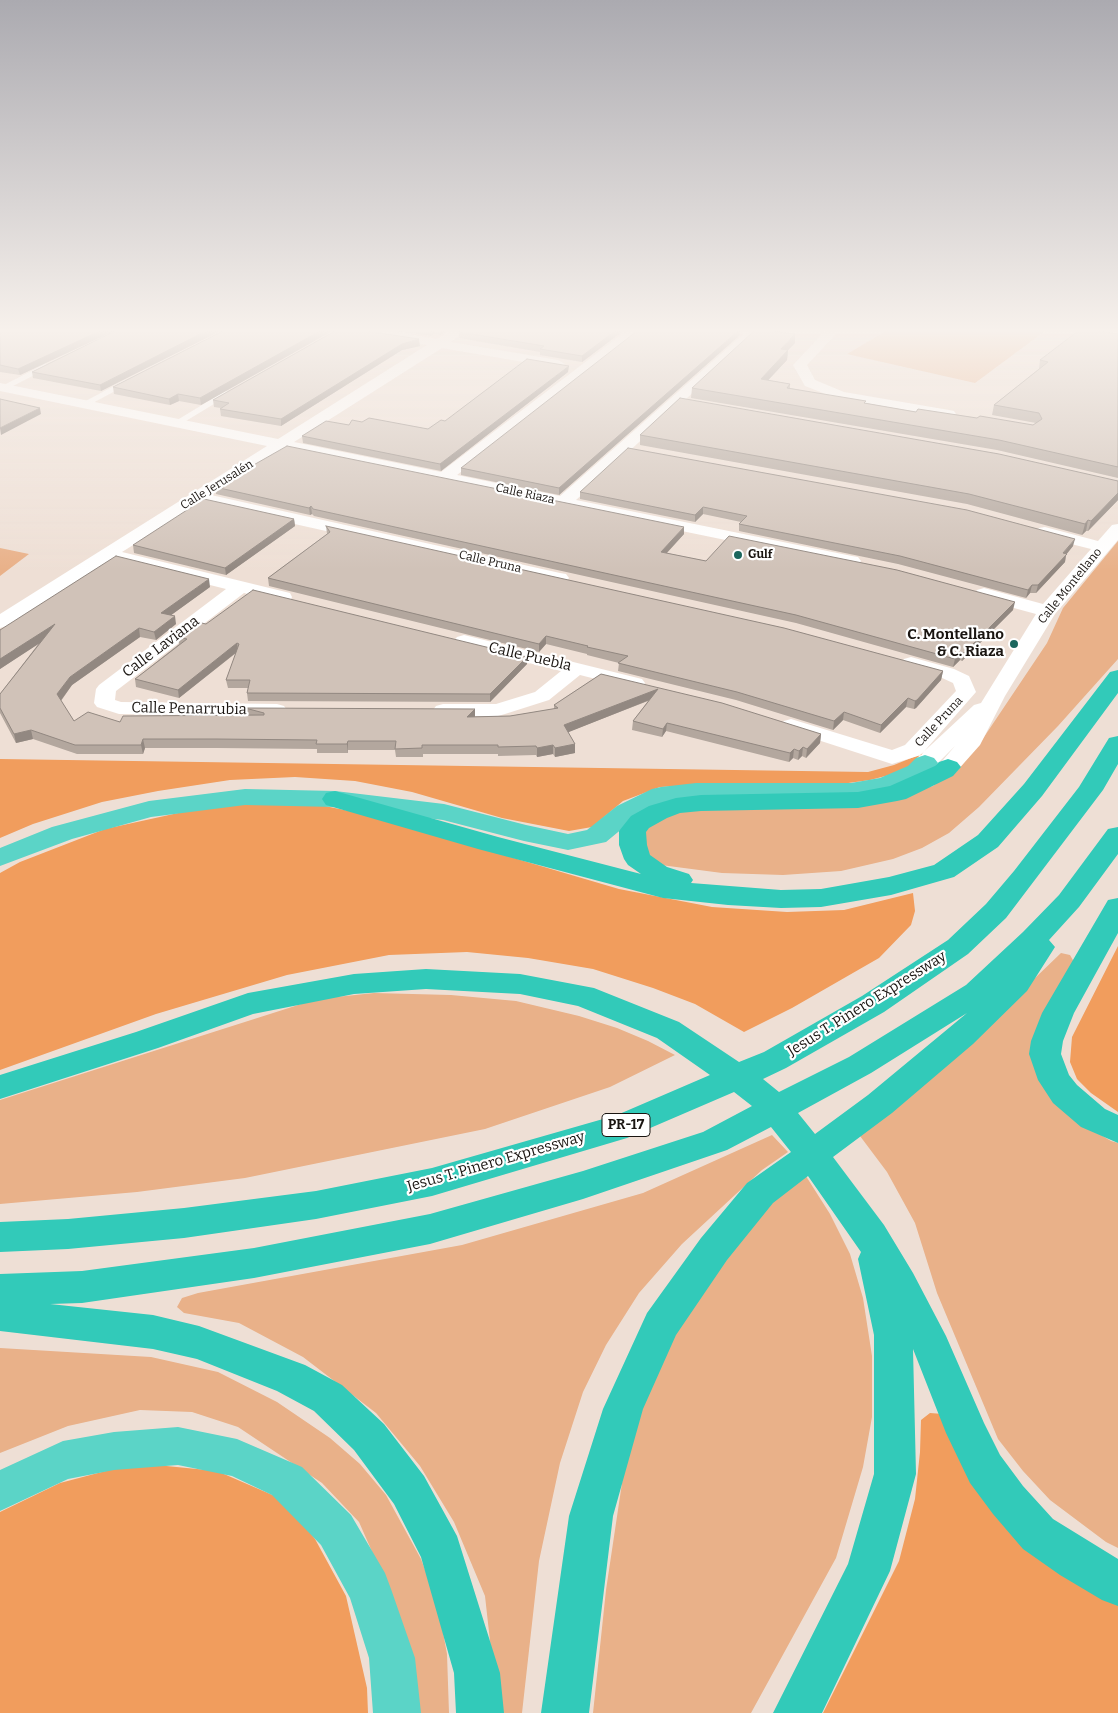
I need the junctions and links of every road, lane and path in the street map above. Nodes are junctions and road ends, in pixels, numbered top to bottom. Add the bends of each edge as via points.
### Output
1 (124, 411) edge
2 (197, 411) edge
3 (333, 411) edge
4 (531, 411) edge
5 (665, 411) edge
6 (931, 411) edge
7 (962, 416) edge
8 (178, 422) junction
9 (281, 444) junction
10 (624, 448) junction
11 (644, 451) edge
12 (445, 478) junction
13 (197, 497) junction
14 (564, 502) junction
15 (1031, 528) edge
16 (1118, 529) edge
17 (1102, 547) junction
18 (108, 554) junction
19 (870, 565) edge
20 (576, 582) edge
21 (240, 587) junction
22 (972, 591) edge
23 (298, 601) edge
24 (1047, 611) junction
25 (0, 622) edge
26 (442, 636) edge
27 (890, 657) edge
28 (577, 668) junction
29 (1118, 677) edge
30 (653, 687) edge
31 (119, 708) joint
32 (293, 710) edge
33 (420, 710) edge
34 (771, 719) edge
35 (1118, 743) edge
36 (937, 765) junction
37 (1033, 790) junction
38 (335, 799) junction
39 (1118, 835) edge
40 (0, 858) edge
41 (1069, 901) junction
42 (1118, 907) edge
43 (0, 1088) edge
44 (1118, 1130) edge
45 (870, 1236) junction
46 (0, 1237) edge
47 (0, 1290) edge
48 (0, 1315) edge
49 (0, 1491) edge
50 (1118, 1584) edge
51 (397, 1713) edge
52 (480, 1713) edge
53 (565, 1713) edge
54 (797, 1713) edge

1 - 8 street, Calle Riaza
2 - 8 lane
3 - 9 street, Calle Jerusalén
4 - 12 street
5 - 10 street
6 - 7 street
8 - 9 street, Calle Riaza
9 - 12 street, Calle Riaza
9 - 13 street, Calle Jerusalén
10 - 11 street
10 - 14 street
12 - 14 street, Calle Riaza
13 - 18 street, Calle Jerusalén
13 - 20 street, Calle Pruna
14 - 19 street, Calle Riaza
15 - 17 street
16 - 17 street, Calle Montellano
17 - 24 street, Calle Montellano
18 - 21 street
18 - 25 street, Calle Jerusalén
21 - 23 street
21 - 31 street, Calle Laviana via 106,689 104,703
22 - 24 street
24 - 36 street, Calle Montellano via 972,740
26 - 28 street, Calle Puebla
27 - 34 street, Calle Pruna via 947,673 962,680 966,692 913,750 892,757
28 - 30 street, Calle Puebla
28 - 33 street via 542,696 498,710
29 - 37 highway
31 - 32 street, Calle Penarrubia
35 - 46 highway, Jesus T. Pinero Expressway / PR-17 via 1090,790 1024,877 958,947 873,1004 775,1060 627,1125 432,1182 316,1205 184,1223
36 - 37 highway via 930,778 898,793 858,800 701,802 676,806 640,822 632,831 633,844 638,859 657,873 677,879 746,889 820,890 880,880 948,853
36 - 38 highway via 887,784 851,790 696,791 661,795 626,812 596,836 568,842 524,834 444,812
37 - 38 highway via 988,841 944,871 891,886 821,898 781,899 663,889
38 - 40 highway via 245,797 149,809 62,833
39 - 41 highway
41 - 47 highway via 977,992 860,1065 715,1141 583,1185 430,1229 254,1264 82,1287
41 - 53 highway via 1016,984 962,1036 880,1104 760,1193 714,1249 661,1325 624,1410 591,1516
42 - 44 highway via 1058,1013 1045,1054 1054,1080 1065,1094 1093,1118
43 - 45 highway via 248,1004 354,984 426,979 520,984 583,996 668,1030 760,1094 795,1132
45 - 50 highway via 900,1284 932,1348 985,1469 1038,1534
45 - 54 highway via 893,1335 895,1474 868,1571
48 - 52 highway via 153,1332 199,1343 291,1378 328,1398 369,1437 409,1490 441,1551 477,1673
49 - 51 highway via 63,1461 114,1450 178,1446 237,1458 287,1481 336,1530 369,1589 392,1658

